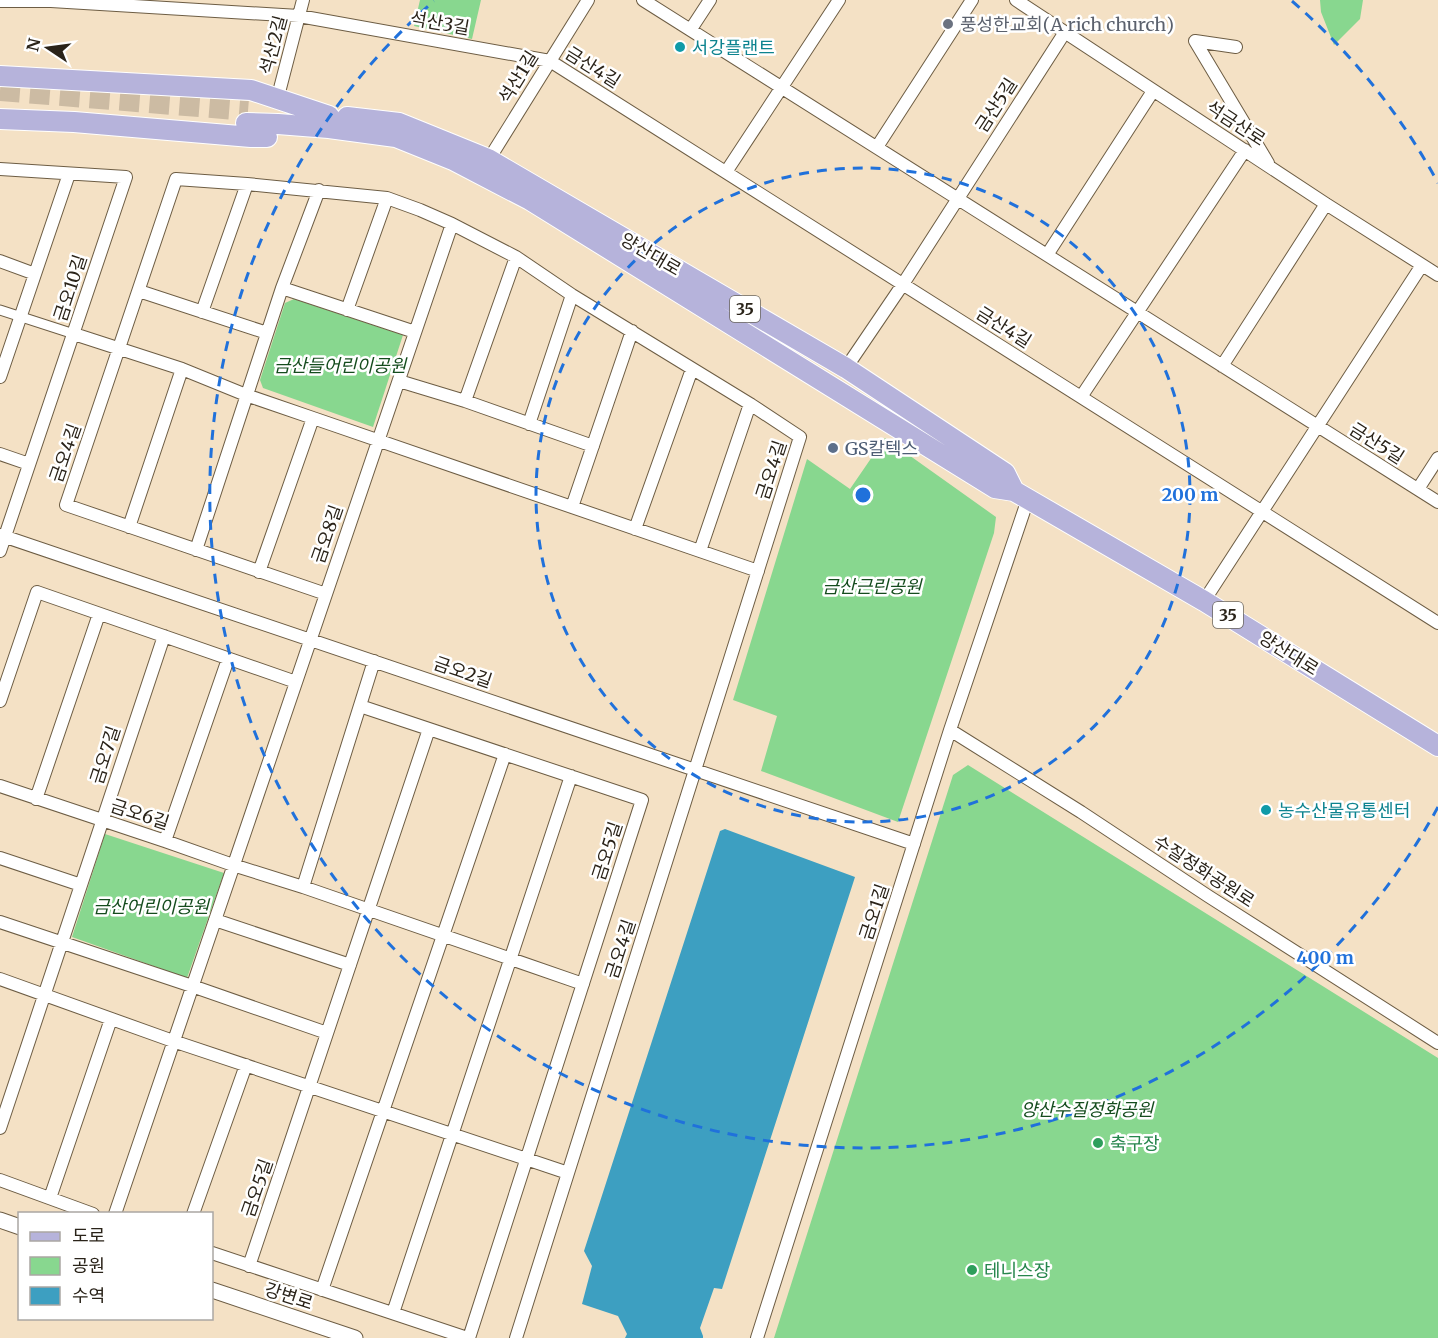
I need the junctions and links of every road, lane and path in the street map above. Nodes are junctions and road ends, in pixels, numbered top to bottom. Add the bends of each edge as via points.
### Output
1 (51, 0) edge
2 (303, 0) edge
3 (588, 0) edge
4 (643, 0) edge
5 (710, 0) edge
6 (839, 0) edge
7 (972, 0) edge
8 (1016, 0) edge
9 (0, 2) edge
10 (92, 2) edge
11 (299, 16) junction
12 (691, 29) junction
13 (1065, 32) junction
14 (1236, 47) dead end
15 (550, 61) junction
16 (0, 76) edge
17 (782, 87) junction
18 (1153, 91) junction
19 (277, 99) junction
20 (329, 116) junction
21 (0, 119) edge
22 (366, 133) junction
23 (877, 147) junction
24 (1245, 150) junction
25 (485, 166) junction
26 (1270, 167) junction
27 (0, 169) edge
28 (726, 172) junction
29 (69, 174) junction
30 (247, 184) junction
31 (319, 190) junction
32 (387, 198) junction
33 (957, 198) junction
34 (1326, 204) junction
35 (452, 224) junction
36 (1047, 255) junction
37 (516, 257) junction
38 (0, 261) edge
39 (1422, 265) junction
40 (35, 274) junction
41 (1438, 275) edge
42 (903, 284) junction
43 (282, 288) junction
44 (138, 291) junction
45 (572, 295) junction
46 (347, 309) junction
47 (0, 310) edge
48 (202, 312) junction
49 (1138, 312) junction
50 (21, 317) junction
51 (632, 331) junction
52 (415, 332) junction
53 (267, 333) junction
54 (74, 334) junction
55 (119, 349) junction
56 (3, 361) edge
57 (1222, 366) junction
58 (846, 368) junction
59 (182, 369) junction
60 (693, 369) junction
61 (0, 377) edge
62 (399, 381) junction
63 (246, 395) junction
64 (1082, 398) junction
65 (465, 401) junction
66 (750, 404) junction
67 (313, 418) junction
68 (529, 424) junction
69 (1318, 426) junction
70 (378, 441) junction
71 (593, 446) junction
72 (0, 454) edge
73 (1438, 458) edge
74 (29, 464) junction
75 (1418, 489) junction
76 (1021, 495) junction
77 (1438, 502) edge
78 (572, 507) junction
79 (1263, 512) junction
80 (129, 527) junction
81 (635, 529) junction
82 (2, 536) edge
83 (196, 550) junction
84 (0, 551) edge
85 (700, 551) junction
86 (758, 571) junction
87 (260, 572) junction
88 (326, 594) junction
89 (1204, 601) junction
90 (99, 614) junction
91 (1438, 623) edge
92 (164, 636) junction
93 (310, 640) junction
94 (228, 658) junction
95 (374, 661) junction
96 (296, 682) junction
97 (0, 701) edge
98 (360, 706) junction
99 (429, 729) junction
100 (951, 730) junction
101 (1438, 746) edge
102 (505, 754) junction
103 (696, 770) junction
104 (571, 776) junction
105 (0, 786) edge
106 (36, 799) junction
107 (102, 820) junction
108 (165, 841) junction
109 (914, 844) junction
110 (0, 858) edge
111 (233, 865) junction
112 (81, 885) junction
113 (303, 887) junction
114 (369, 910) junction
115 (215, 920) junction
116 (0, 922) edge
117 (443, 936) junction
118 (62, 942) junction
119 (511, 960) junction
120 (350, 964) junction
121 (0, 979) edge
122 (583, 984) junction
123 (192, 986) junction
124 (44, 995) junction
125 (111, 1018) junction
126 (327, 1033) junction
127 (173, 1041) junction
128 (1438, 1043) edge
129 (246, 1065) junction
130 (309, 1087) junction
131 (383, 1111) junction
132 (0, 1128) edge
133 (453, 1135) junction
134 (526, 1160) junction
135 (568, 1173) junction
136 (0, 1180) edge
137 (50, 1198) junction
138 (88, 1212) edge
139 (116, 1212) edge
140 (194, 1212) edge
141 (0, 1220) edge
142 (18, 1226) edge
143 (213, 1253) edge
144 (249, 1266) junction
145 (213, 1290) edge
146 (322, 1290) junction
147 (393, 1314) junction
148 (355, 1338) edge
149 (468, 1338) edge
150 (516, 1338) edge
151 (757, 1338) edge

1 - 9 street, 석산3길
1 - 10 street, 석산3길
2 - 11 street, 석산2길
3 - 15 street, 석산1길
4 - 12 street, 금산5길
5 - 12 street
6 - 17 street
7 - 23 street
8 - 13 street, 석금산로
10 - 11 street, 석산3길
11 - 15 street, 석산3길
11 - 19 street, 석산2길
12 - 17 street, 금산5길
13 - 18 street, 석금산로
13 - 33 street, 금산5길
14 - 26 street via 1195,41
15 - 25 street, 석산1길
15 - 28 street, 금산4길
16 - 19 main road via 250,90
17 - 23 street, 금산5길
17 - 28 street
18 - 24 street, 석금산로
18 - 36 street
19 - 20 main road
20 - 22 main road, 양산대로 / 35 via 247,117
20 - 25 main road, 양산대로 / 35 via 399,123
21 - 22 main road via 251,136 328,137
22 - 25 main road, 양산대로 / 35 via 396,137 453,160
23 - 33 street, 금산5길
24 - 26 street, 석금산로
24 - 49 street
25 - 58 main road, 양산대로 / 35
25 - 76 main road, 양산대로 / 35 via 530,200 994,488
26 - 34 street, 석금산로
27 - 29 street, 금오10길
28 - 42 street, 금산4길
29 - 40 street, 금오10길
29 - 54 street, 금오10길 via 126,177
30 - 31 street, 금오4길
30 - 44 street, 금오4길 via 176,179
30 - 48 street
31 - 32 street, 금오4길
31 - 43 street
32 - 35 street, 금오4길
32 - 46 street
33 - 36 street, 금산5길
33 - 42 street
34 - 39 street, 석금산로
34 - 57 street
35 - 37 street, 금오4길
35 - 52 street, 금오8길
36 - 49 street, 금산5길
37 - 45 street, 금오4길
37 - 65 street
38 - 40 street, 금오10길
39 - 41 street, 석금산로
39 - 69 street
40 - 50 street, 금오10길
42 - 58 street
42 - 64 street, 금산4길
43 - 46 street
43 - 53 street
44 - 48 street
44 - 55 street, 금오4길
45 - 51 street, 금오4길
45 - 68 street
46 - 52 street
47 - 50 street
48 - 53 street
49 - 57 street, 금산5길
49 - 64 street
50 - 54 street
50 - 56 street, 금오10길
51 - 60 street, 금오4길
51 - 71 street
52 - 62 street, 금오8길
53 - 63 street
54 - 55 street
54 - 74 street, 금오10길
55 - 59 street
55 - 80 street, 금오4길 via 66,505
56 - 61 street, 금오10길
57 - 69 street, 금산5길
58 - 76 main road, 양산대로 / 35 via 1005,472
59 - 63 street
59 - 80 street
60 - 66 street, 금오4길
60 - 81 street
62 - 65 street
62 - 70 street, 금오8길
63 - 67 street
63 - 83 street
64 - 79 street, 금산4길
65 - 68 street
66 - 85 street
66 - 86 street, 금오4길 via 800,437
67 - 70 street
67 - 87 street
68 - 71 street
69 - 75 street, 금산5길
69 - 79 street
70 - 78 street
70 - 88 street, 금오8길
71 - 78 street
72 - 74 street
73 - 75 street
74 - 82 street, 금오10길
75 - 77 street, 금산5길
76 - 89 main road, 양산대로 / 35
76 - 100 street, 금오1길
78 - 81 street
79 - 89 street
79 - 91 street, 금산4길
80 - 83 street, 금오4길
81 - 85 street
82 - 84 street, 금오10길
82 - 93 street, 금오2길
83 - 87 street, 금오4길
85 - 86 street
86 - 103 street, 금오4길
87 - 88 street, 금오4길
88 - 93 street, 금오8길
89 - 101 main road, 양산대로 / 35
90 - 92 street
90 - 97 street via 37,592
90 - 106 street
92 - 94 street
92 - 107 street, 금오7길
93 - 95 street, 금오2길
93 - 96 street
94 - 96 street
94 - 108 street
95 - 98 street
95 - 103 street, 금오2길
96 - 111 street
98 - 99 street, 금오5길
98 - 113 street
99 - 102 street, 금오5길
99 - 114 street, 금오5길
100 - 109 street, 금오1길
100 - 128 street, 수질정화공원로
102 - 104 street, 금오5길
102 - 117 street
103 - 109 street, 금오2길
103 - 135 street, 금오4길
104 - 119 street
104 - 122 street, 금오5길 via 642,800
105 - 106 street, 금오6길
106 - 107 street, 금오6길
107 - 108 street, 금오6길
107 - 112 street, 금오7길
108 - 111 street, 금오6길
109 - 151 street, 금오1길
110 - 112 street
111 - 113 street
111 - 115 street
112 - 118 street, 금오7길
113 - 114 street
114 - 117 street
114 - 120 street, 금오5길
115 - 120 street
115 - 123 street
116 - 118 street
117 - 119 street
117 - 131 street
118 - 123 street
118 - 124 street, 금오7길
119 - 122 street
119 - 133 street
120 - 126 street, 금오5길
121 - 124 street
122 - 134 street, 금오5길
123 - 126 street
123 - 127 street
124 - 125 street
124 - 132 street, 금오7길
125 - 127 street
125 - 137 street
126 - 130 street, 금오5길
127 - 129 street
127 - 139 street
129 - 130 street
129 - 140 street
130 - 131 street
130 - 144 street, 금오5길
131 - 133 street
131 - 146 street
133 - 134 street
133 - 147 street
134 - 135 street
134 - 149 street, 금오5길
135 - 150 street, 금오4길
136 - 137 street
137 - 138 street
141 - 142 street
143 - 144 street, 금오5길
144 - 146 street, 금오5길
145 - 148 street, 강변로
146 - 147 street, 금오5길
147 - 149 street, 금오5길

